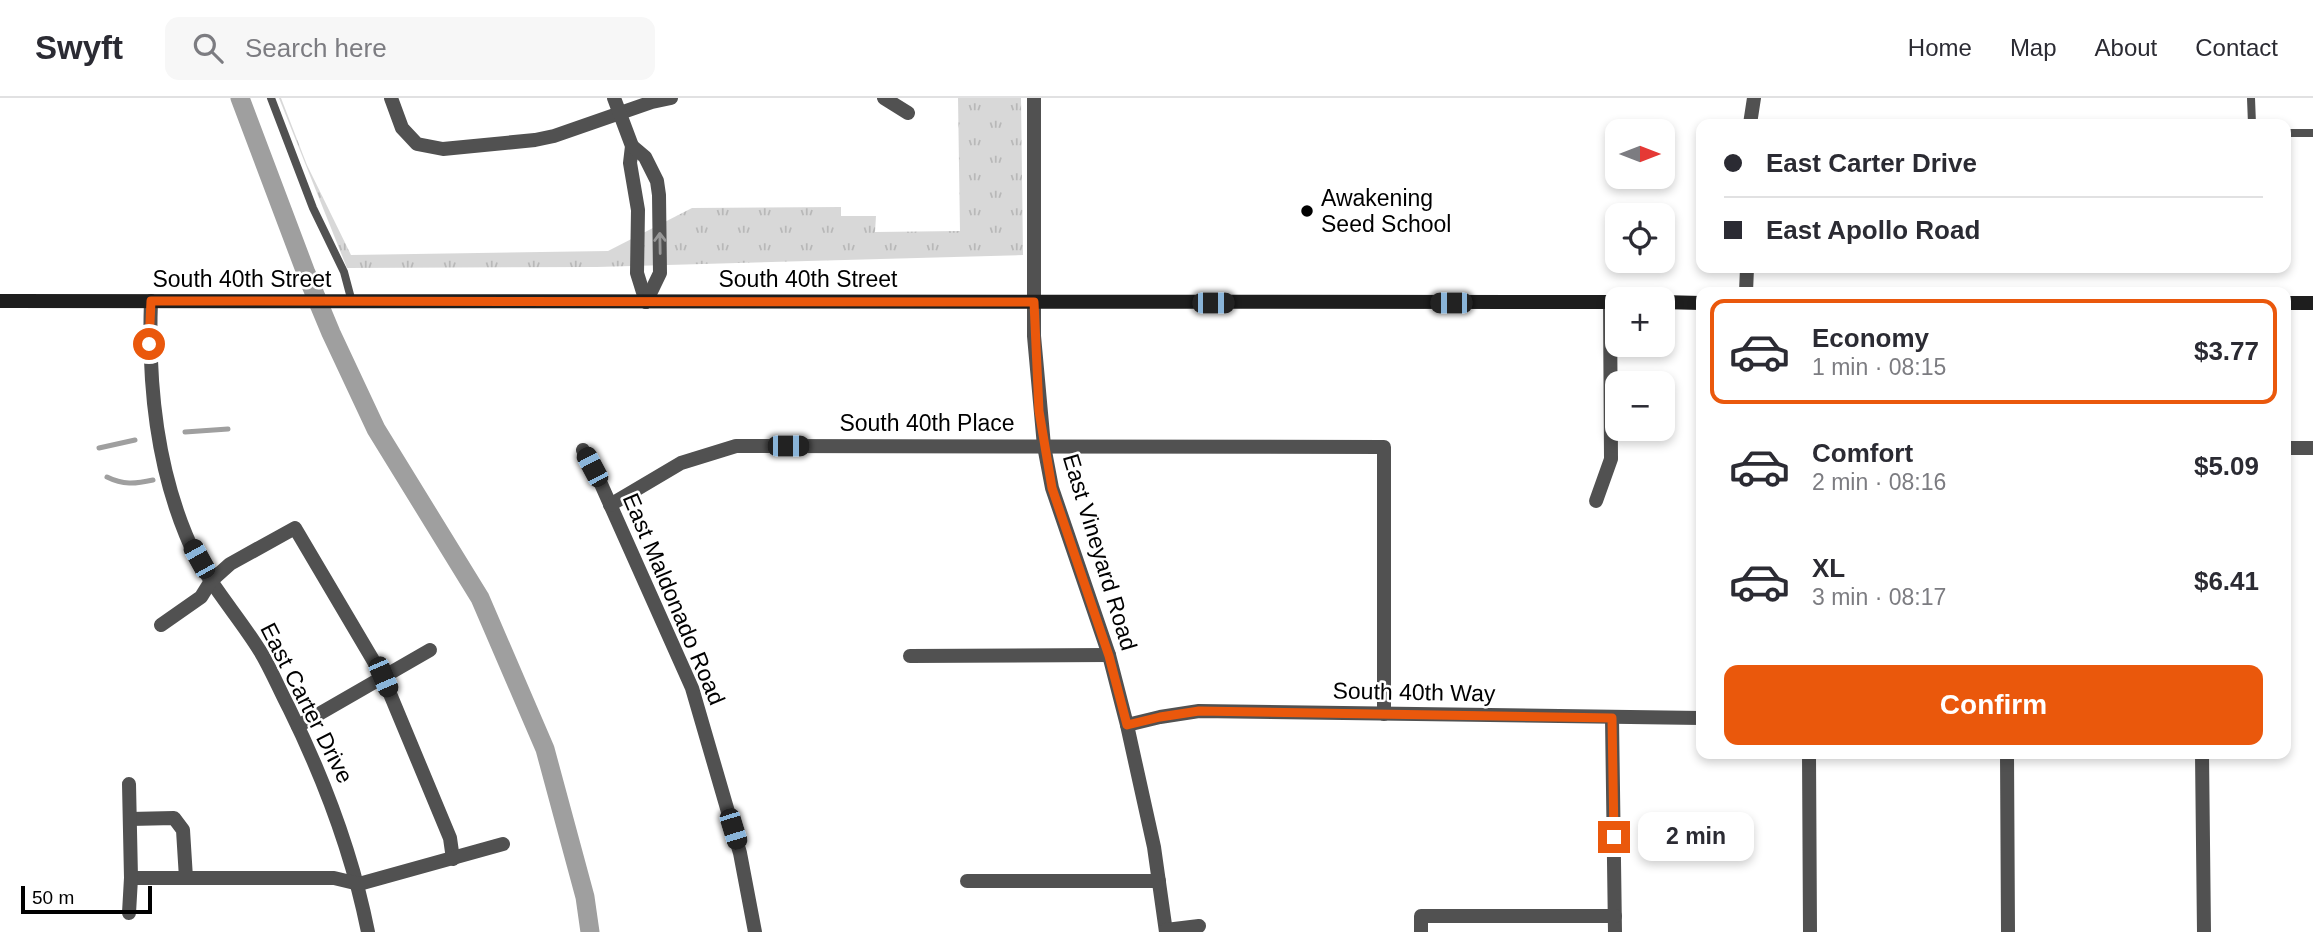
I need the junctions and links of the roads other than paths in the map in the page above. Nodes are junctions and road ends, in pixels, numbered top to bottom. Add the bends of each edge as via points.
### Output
1 (271, 98) edge
2 (391, 98) edge
3 (614, 98) edge
4 (671, 98) edge
5 (884, 98) edge
6 (1034, 98) edge
7 (1754, 98) edge
8 (2251, 98) edge
9 (908, 113) dead end
10 (620, 115) junction
11 (1751, 119) edge
12 (2252, 119) edge
13 (2291, 133) edge
14 (2313, 133) edge
15 (632, 146) junction
16 (659, 209) junction
17 (638, 210) junction
18 (0, 301) edge
19 (151, 301) junction
20 (352, 302) junction
21 (646, 302) junction
22 (1034, 302) junction
23 (1605, 302) edge
24 (1675, 302) edge
25 (1696, 303) edge
26 (2291, 303) edge
27 (2313, 303) edge
28 (1612, 357) edge
29 (1044, 446) junction
30 (2291, 448) edge
31 (2313, 448) edge
32 (583, 450) dead end
33 (1596, 500) dead end
34 (610, 505) junction
35 (211, 581) junction
36 (161, 625) dead end
37 (430, 650) dead end
38 (910, 656) dead end
39 (1109, 656) junction
40 (383, 677) junction
41 (1384, 714) junction
42 (1612, 718) junction
43 (1696, 718) edge
44 (1127, 725) junction
45 (298, 726) junction
46 (1809, 759) edge
47 (2007, 759) edge
48 (2202, 759) edge
49 (129, 784) dead end
50 (130, 819) junction
51 (503, 844) dead end
52 (453, 859) junction
53 (131, 878) junction
54 (187, 878) junction
55 (967, 881) dead end
56 (1159, 881) junction
57 (359, 884) junction
58 (129, 912) dead end
59 (1615, 916) junction
60 (1199, 926) dead end
61 (1166, 931) edge
62 (368, 932) edge
63 (755, 932) edge
64 (1421, 932) edge
65 (1615, 932) edge
66 (1810, 932) edge
67 (2008, 932) edge
68 (2204, 932) edge

1 - 20 lane via 313,208 344,272
2 - 10 street via 402,128 417,144 443,149 535,140
3 - 10 street
4 - 10 street
5 - 9 street
6 - 22 street, East Vineyard Road
7 - 11 street
8 - 12 lane
10 - 15 street
13 - 14 lane
15 - 16 street via 645,157 657,181
15 - 17 street via 629,163
16 - 17 street
21 -> 16 street via 660,273
17 - 21 street via 637,273
18 - 19 main road, South 40th Street
19 - 20 main road, South 40th Street
19 - 35 street, East Carter Drive via 155,421 170,491 187,537
20 - 21 main road, South 40th Street
21 - 22 main road, South 40th Street
22 - 23 main road, South 40th Street
22 - 29 street, East Vineyard Road
24 - 25 main road
26 - 27 main road
28 - 33 street via 1611,458
29 - 34 street, South 40th Place via 736,446 681,463
29 - 39 street, East Vineyard Road via 1052,488
29 - 41 street, South 40th Place via 1384,447
30 - 31 street
32 - 34 street, East Maldonado Road
34 - 63 street, East Maldonado Road via 692,688 740,853
35 - 36 street via 201,597
35 - 40 street via 230,564 295,528
35 - 45 street, East Carter Drive via 261,652
37 - 40 street
38 - 39 street
39 - 44 street, East Vineyard Road
40 - 45 street
40 - 52 street via 450,838
41 - 42 street, South 40th Way
41 - 44 street, South 40th Way via 1199,711
42 - 43 street, South 40th Way
42 - 59 street
44 - 56 street, East Vineyard Road
45 - 57 street, East Carter Drive via 335,811
46 - 66 street
47 - 67 street
48 - 68 street
49 - 50 street
50 - 53 street
50 - 54 street via 174,818 183,830
51 - 52 street
52 - 57 street
53 - 54 street
53 - 58 street
54 - 57 street via 334,878
55 - 56 street
56 - 61 street, East Vineyard Road
57 - 62 street, East Carter Drive
59 - 64 street via 1421,916
59 - 65 street
60 - 61 street, East Vineyard Road

